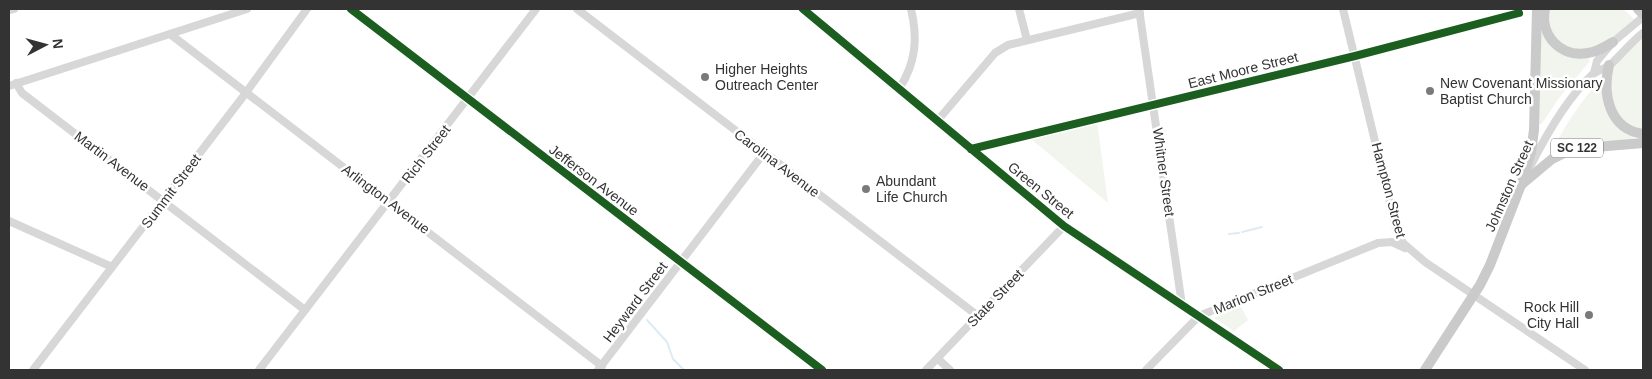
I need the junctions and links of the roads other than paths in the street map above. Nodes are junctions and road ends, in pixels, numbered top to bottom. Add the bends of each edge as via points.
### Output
1 (14, 9) edge
2 (248, 9) edge
3 (306, 9) edge
4 (351, 9) edge
5 (536, 9) edge
6 (577, 9) edge
7 (803, 9) edge
8 (911, 9) edge
9 (1019, 9) edge
10 (1343, 9) edge
11 (1537, 9) edge
12 (1545, 9) edge
13 (1638, 9) edge
14 (9, 10) edge
15 (1140, 11) edge
16 (1520, 13) dead end
17 (1643, 15) edge
18 (1643, 33) edge
19 (170, 34) junction
20 (1027, 40) junction
21 (1612, 42) junction
22 (1355, 56) junction
23 (1609, 66) junction
24 (1594, 73) junction
25 (12, 84) edge
26 (899, 88) junction
27 (246, 93) junction
28 (468, 99) junction
29 (1154, 104) junction
30 (938, 120) junction
31 (1643, 134) edge
32 (1643, 143) edge
33 (972, 148) junction
34 (764, 153) junction
35 (1521, 185) junction
36 (164, 201) junction
37 (389, 201) junction
38 (9, 221) edge
39 (1064, 226) junction
40 (1396, 228) junction
41 (1378, 243) junction
42 (1408, 249) junction
43 (681, 262) junction
44 (112, 267) junction
45 (1474, 295) junction
46 (1182, 305) junction
47 (305, 310) junction
48 (978, 316) junction
49 (1198, 316) junction
50 (938, 359) junction
51 (600, 368) edge
52 (33, 370) edge
53 (259, 370) edge
54 (822, 370) edge
55 (926, 370) edge
56 (950, 370) edge
57 (1146, 370) edge
58 (1279, 370) edge
59 (1425, 370) edge
60 (1585, 370) edge

1 - 14 street
2 - 19 street
3 - 27 street, Summit Street
4 - 28 street, Jefferson Avenue
5 - 28 street, Rich Street
6 - 34 street, Carolina Avenue
7 - 26 street, Green Street
8 - 26 street via 915,51 907,77
9 - 20 street
10 - 22 street, Hampton Street
11 - 35 main road, SC 122 via 1534,130
12 - 21 main road via 1547,34 1562,49 1583,54
13 - 17 main road
15 - 20 street
15 - 29 street, Whitner Street
16 - 22 street, East Moore Street
17 - 21 street
18 - 23 street, Johnston Street
19 - 25 street
19 - 27 street, Arlington Avenue
20 - 30 street via 1008,45 995,54
21 - 24 street via 1597,61
22 - 29 street, East Moore Street
22 - 40 street, Hampton Street
23 - 24 street, Johnston Street
23 - 31 main road via 1606,90 1612,113 1625,128
24 - 35 street, Johnston Street via 1560,114
25 - 36 street, Martin Avenue
26 - 30 street, Green Street
27 - 36 street, Summit Street
27 - 37 street, Arlington Avenue
28 - 37 street, Rich Street
28 - 43 street, Jefferson Avenue
29 - 33 street, East Moore Street
29 - 46 street, Whitner Street
30 - 33 street, Green Street
32 - 35 main road, SC 122 via 1572,149 1552,159
33 - 39 street, Green Street
34 - 43 street, Heyward Street
34 - 48 street, Carolina Avenue
35 - 45 main road, Johnston Street via 1490,265
36 - 44 street, Summit Street
36 - 47 street, Martin Avenue
37 - 47 street, Rich Street
37 - 51 street, Arlington Avenue
38 - 44 street
39 - 46 street, Green Street
39 - 48 street, State Street
40 - 41 street, Marion Street via 1392,235
40 - 42 street, Hampton Street
41 - 42 street via 1392,242
41 - 49 street, Marion Street
42 - 45 street, Hampton Street
43 - 51 street, Heyward Street
43 - 54 street, Jefferson Avenue
44 - 52 street, Summit Street
45 - 59 main road, Johnston Street
45 - 60 street, Hampton Street
46 - 49 street, Green Street
47 - 53 street, Rich Street
48 - 50 street, State Street
49 - 57 street, Marion Street
49 - 58 street, Green Street
50 - 55 street, State Street
50 - 56 street

